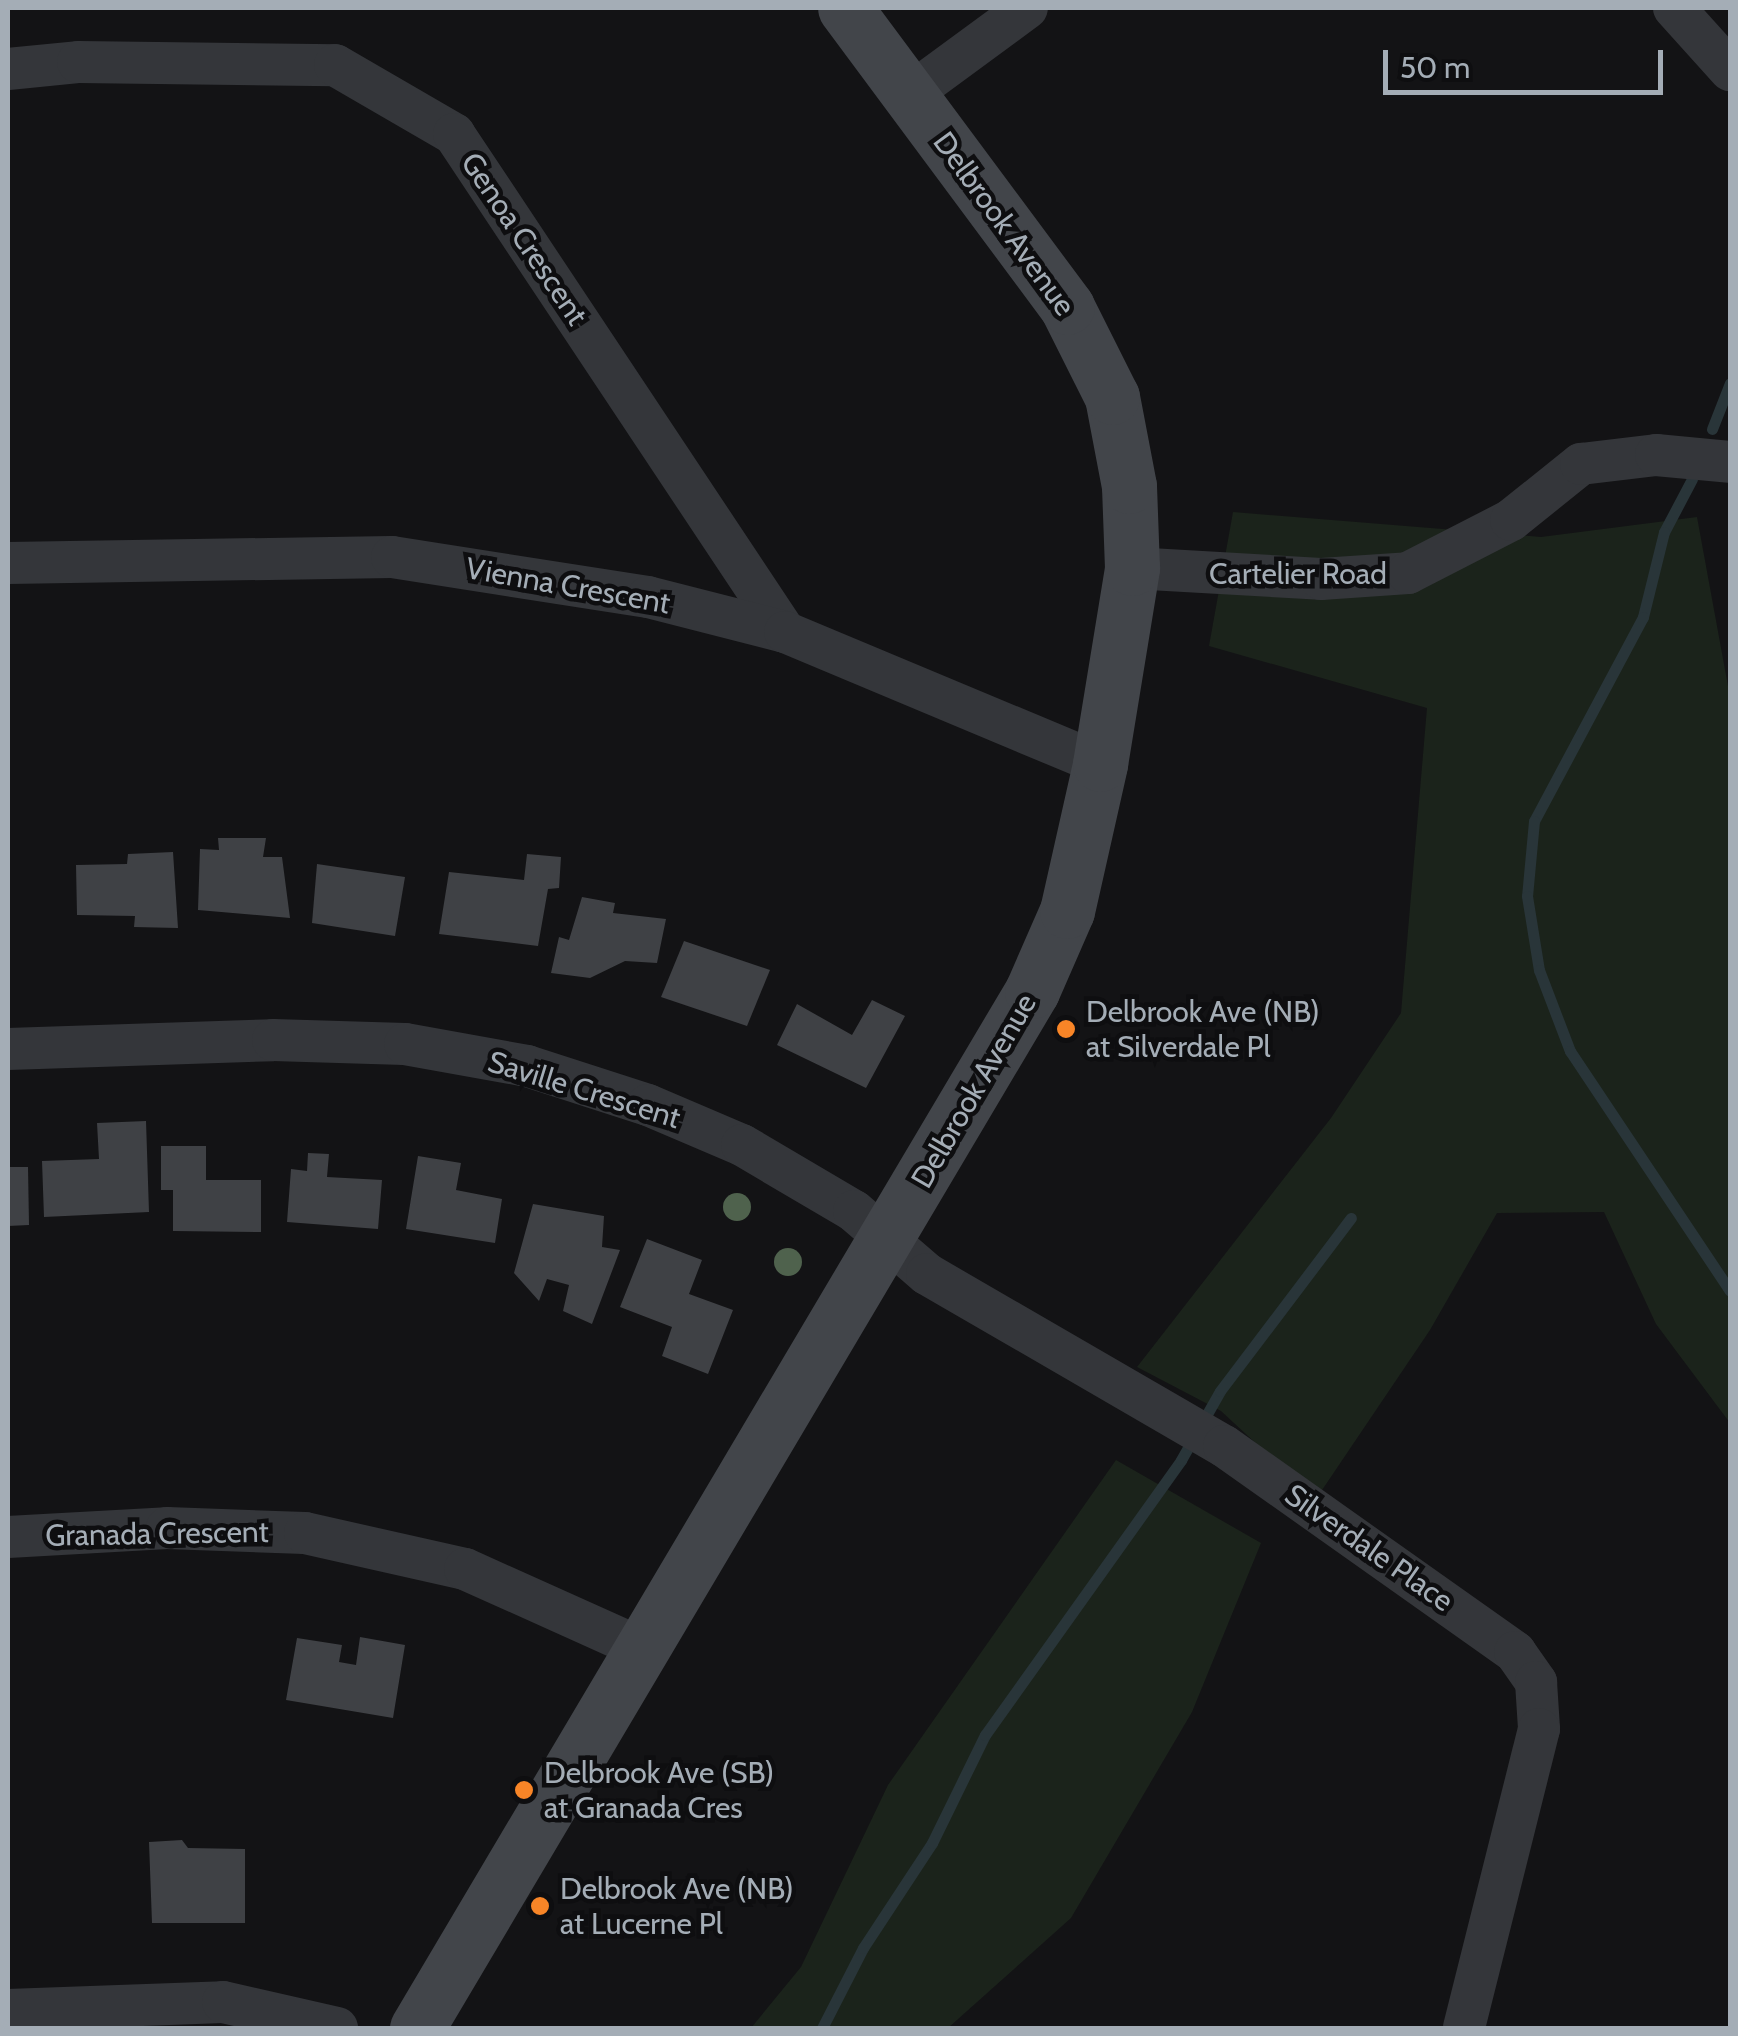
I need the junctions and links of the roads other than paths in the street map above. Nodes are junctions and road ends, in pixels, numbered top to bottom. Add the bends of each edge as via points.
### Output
1 (845, 8) edge
2 (1027, 8) edge
3 (1674, 8) edge
4 (8, 69) edge
5 (1730, 70) edge
6 (910, 94) junction
7 (1730, 462) edge
8 (8, 563) edge
9 (1132, 568) junction
10 (784, 632) junction
11 (1100, 764) junction
12 (8, 1049) edge
13 (888, 1240) junction
14 (8, 1537) edge
15 (645, 1650) junction
16 (8, 2010) edge
17 (337, 2028) edge
18 (417, 2028) edge
19 (1464, 2028) edge

1 - 6 street, Delbrook Avenue
2 - 6 street
3 - 5 street
4 - 10 street, Genoa Crescent via 78,62 335,65 454,134
6 - 9 street, Delbrook Avenue via 1068,307 1112,397 1129,486
7 - 9 street, Cartelier Road via 1656,455 1581,464 1511,520 1408,573 1321,579
8 - 10 street, Vienna Crescent via 392,557 648,597
9 - 11 street, Delbrook Avenue
10 - 11 street, Vienna Crescent
11 - 13 street, Delbrook Avenue via 1067,911 1032,991
12 - 13 street, Saville Crescent via 368,1043 527,1066 742,1145 854,1211
13 - 15 street, Delbrook Avenue
13 - 19 street, Silverdale Place via 927,1274 1224,1446 1515,1652 1536,1682 1539,1729
14 - 15 street, Granada Crescent via 168,1528 305,1534 465,1569
15 - 18 street, Delbrook Avenue
16 - 17 street via 223,2002

